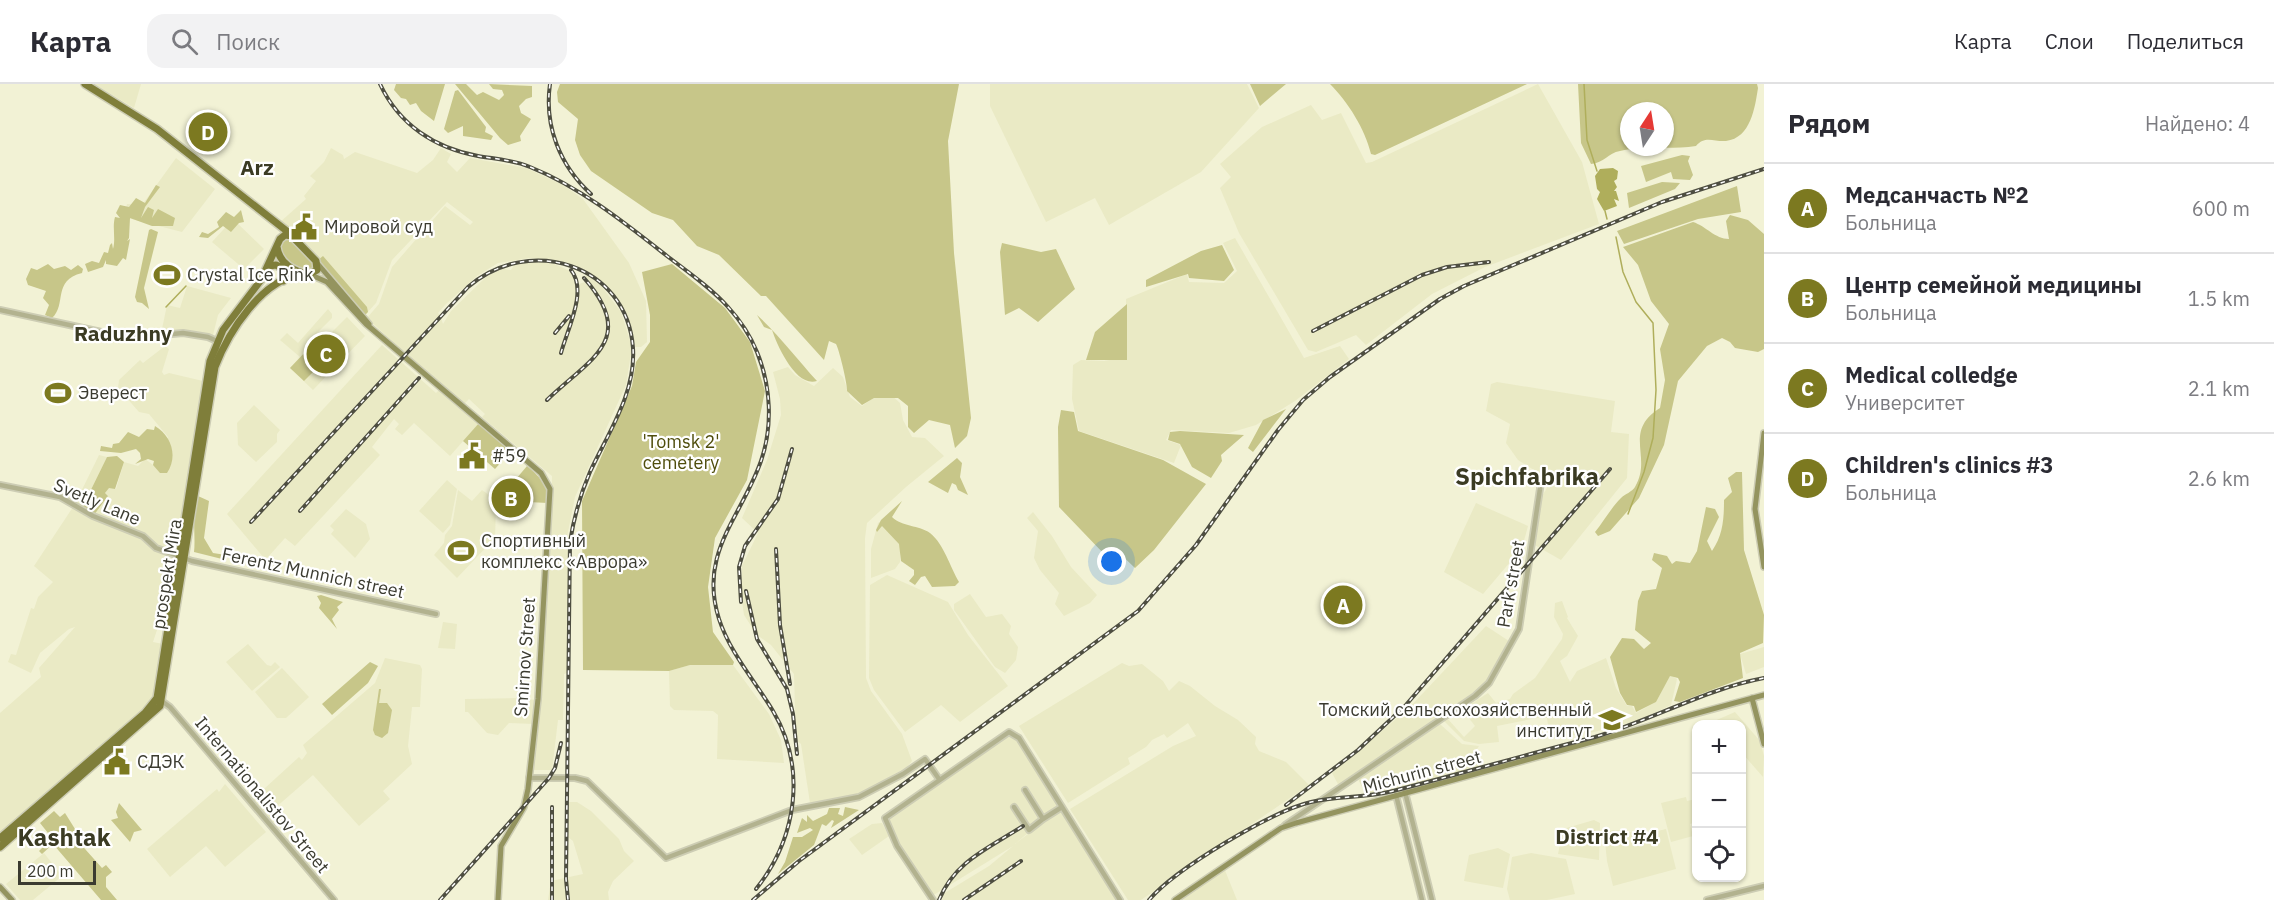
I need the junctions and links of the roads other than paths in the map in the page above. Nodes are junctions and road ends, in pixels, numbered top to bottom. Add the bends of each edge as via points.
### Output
1 (85, 84) edge
2 (270, 220) junction
3 (293, 236) junction
4 (278, 245) junction
5 (317, 263) junction
6 (268, 266) junction
7 (306, 274) junction
8 (283, 281) junction
9 (0, 310) edge
10 (371, 328) junction
11 (217, 341) junction
12 (205, 403) junction
13 (1764, 433) edge
14 (1541, 482) dead end
15 (0, 485) edge
16 (182, 557) junction
17 (1764, 567) edge
18 (436, 614) dead end
19 (1764, 695) edge
20 (1752, 698) junction
21 (160, 699) junction
22 (170, 707) junction
23 (157, 711) junction
24 (126, 733) junction
25 (1764, 744) edge
26 (530, 778) junction
27 (939, 779) junction
28 (1025, 790) dead end
29 (1405, 792) junction
30 (1396, 795) junction
31 (1409, 805) junction
32 (1014, 807) dead end
33 (1062, 807) junction
34 (1399, 807) junction
35 (1310, 809) junction
36 (1312, 818) junction
37 (1042, 819) junction
38 (1281, 828) junction
39 (15, 830) junction
40 (0, 838) edge
41 (0, 847) edge
42 (1429, 885) junction
43 (1764, 886) edge
44 (0, 887) edge
45 (1419, 888) junction
46 (12, 900) edge
47 (334, 900) edge
48 (497, 900) edge
49 (933, 900) edge
50 (1120, 900) edge
51 (1175, 900) edge
52 (1422, 900) edge
53 (1432, 900) edge
54 (1707, 900) edge

1 - 2 main road via 157,129
2 - 3 main road
2 - 4 main road
3 - 4 main road via 285,235
3 - 5 main road
4 - 6 main road, prospekt Mira
4 - 7 main road via 286,263
5 - 7 main road via 315,272
5 - 10 main road
6 - 8 main road via 282,268
6 - 11 main road, prospekt Mira
7 - 8 main road, prospekt Mira
7 - 10 main road via 327,282
8 - 12 main road, prospekt Mira via 252,305 233,329 215,368
9 - 11 street via 130,338 175,333
10 - 26 main road via 540,473 550,489
11 - 12 main road, prospekt Mira via 210,361
12 - 16 main road, prospekt Mira
13 - 17 main road via 1755,509
14 - 35 street, Park street via 1519,629 1489,683
15 - 16 street, Svetly Lane via 60,497 143,536 156,548
16 - 18 street, Ferentz Munnich street
16 - 21 main road, prospekt Mira
19 - 20 main road, Michurin street
20 - 25 main road
20 - 29 main road, Michurin street
21 - 22 street, Internationalistov Street
21 - 23 main road, prospekt Mira
21 - 24 main road, prospekt Mira
22 - 23 street
22 - 47 street, Internationalistov Street
23 - 24 main road, prospekt Mira
24 - 39 main road, prospekt Mira
26 - 27 street via 580,778 596,787 666,858 792,810 859,797 924,759
26 - 48 main road via 524,807 501,846
27 - 33 street via 1012,732
27 - 49 street via 884,820
28 - 37 street
29 - 30 main road, Michurin street
29 - 31 street
30 - 34 street
30 - 36 main road, Michurin street
31 - 34 street via 1402,801
31 - 42 street
32 - 37 street via 1029,830
33 - 37 street
33 - 50 street
34 - 45 street
35 - 36 street via 1308,814
35 - 38 street, Park street
36 - 38 main road, Michurin street
38 - 51 main road, Michurin street
39 - 40 main road, prospekt Mira
39 - 41 main road, prospekt Mira
42 - 45 street via 1423,883
42 - 53 street
43 - 54 street
44 - 46 main road
45 - 52 street

